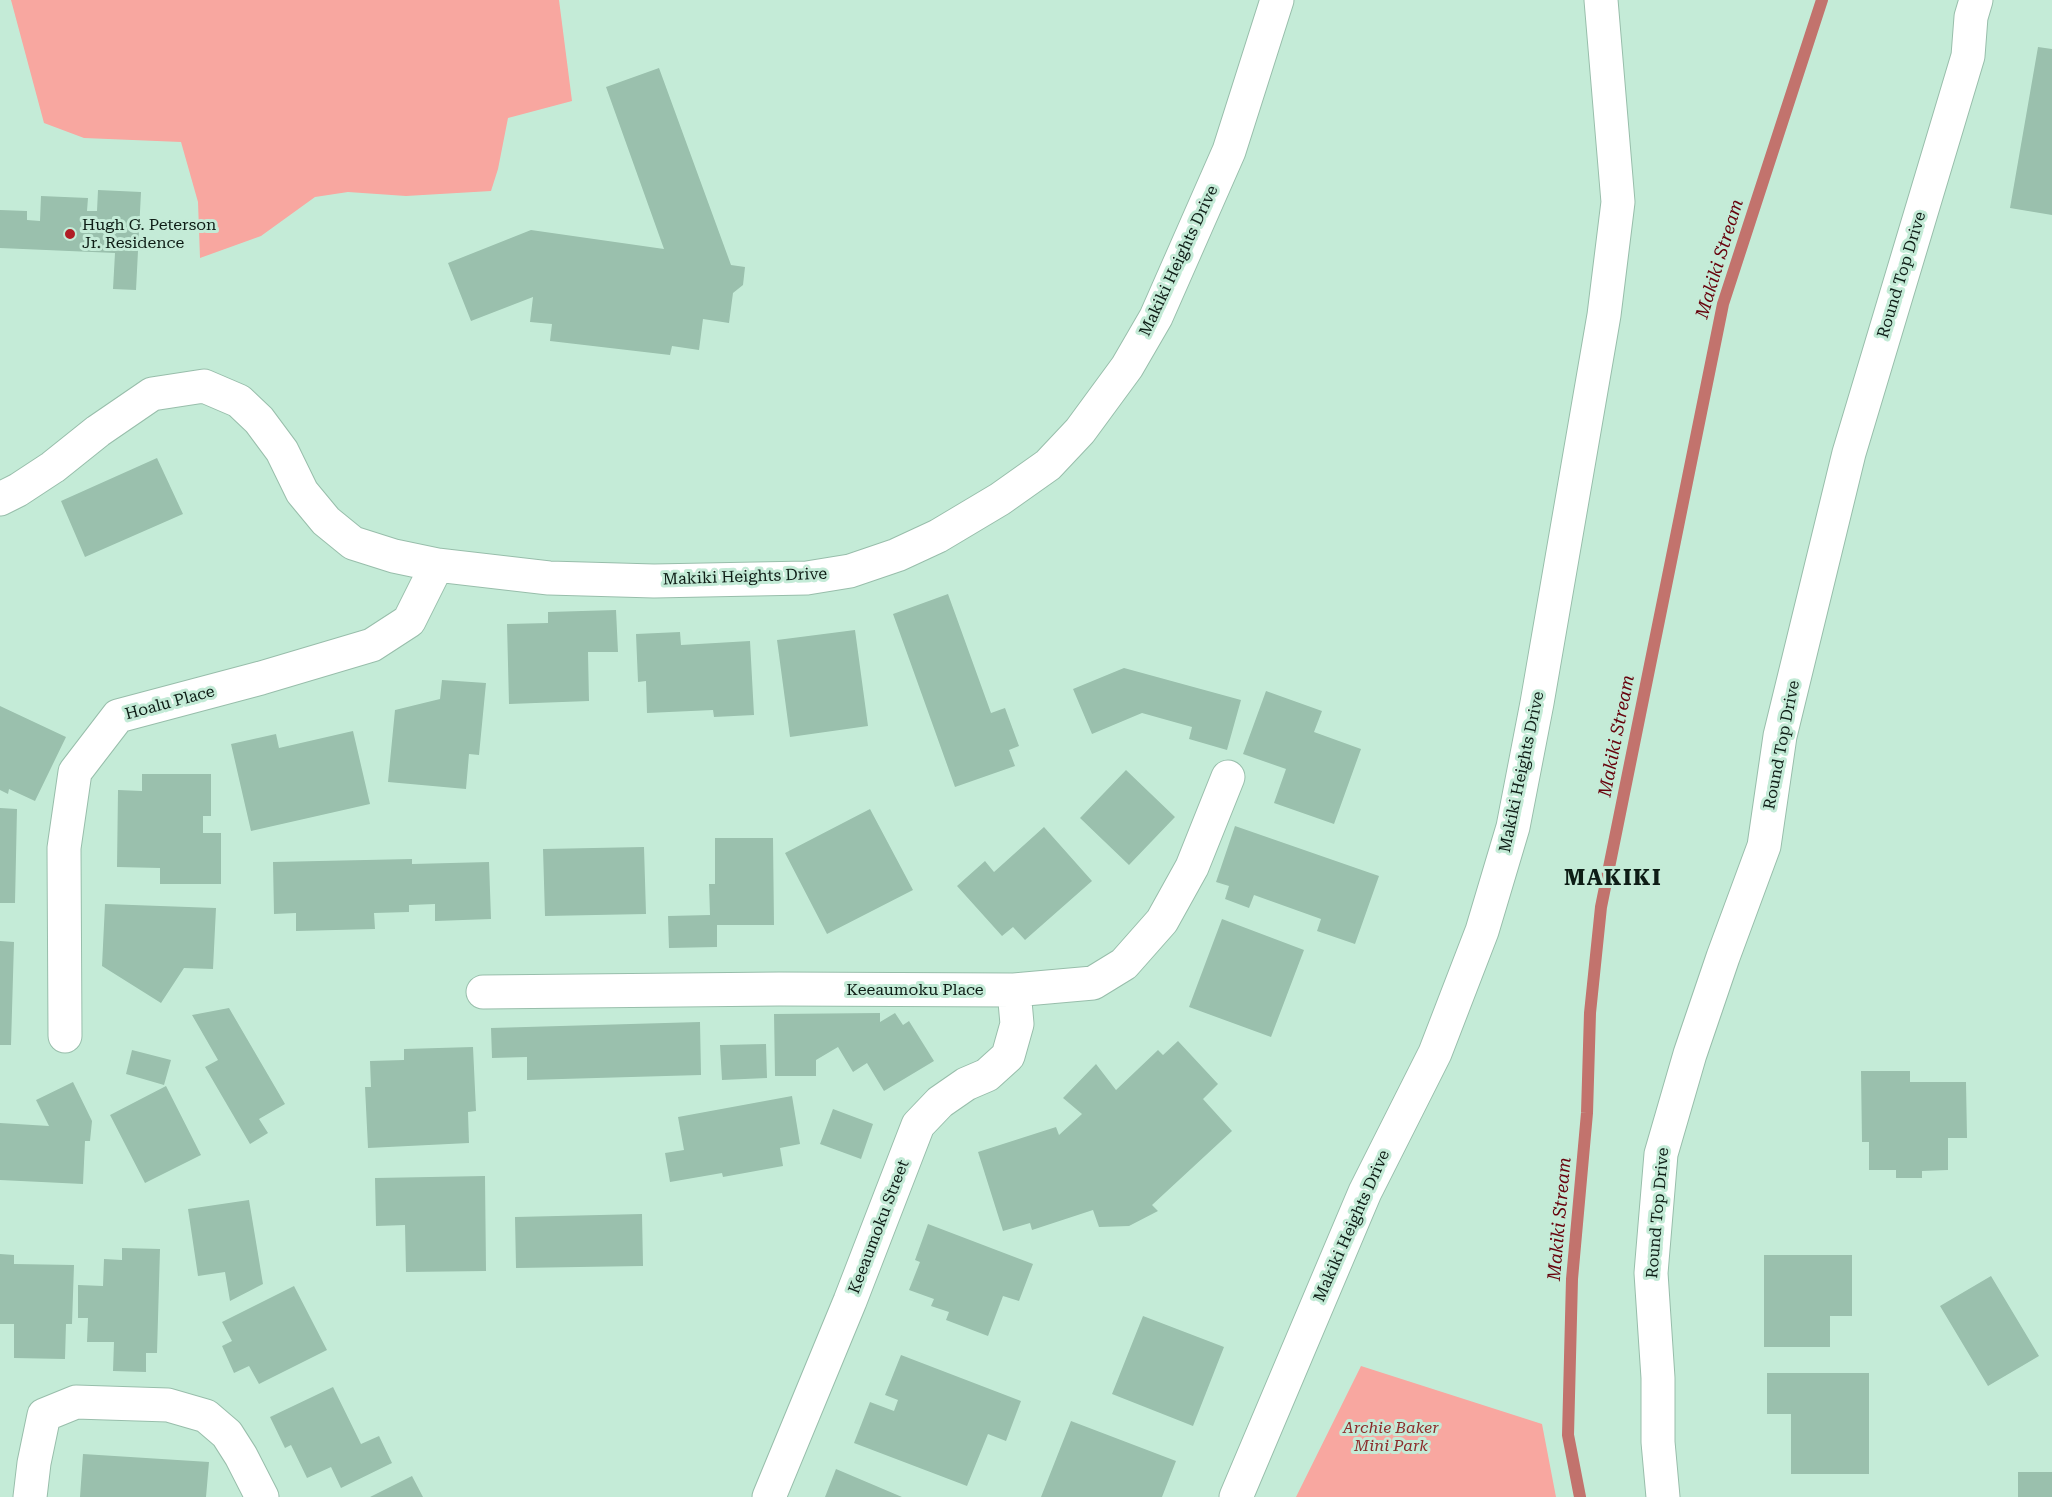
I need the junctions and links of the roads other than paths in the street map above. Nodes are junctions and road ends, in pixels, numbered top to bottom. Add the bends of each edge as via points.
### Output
1 (1277, 0) edge
2 (1601, 0) edge
3 (1976, 0) edge
4 (0, 499) edge
5 (437, 565) junction
6 (1228, 777) dead end
7 (1014, 990) junction
8 (483, 992) dead end
9 (65, 1036) dead end
10 (30, 1497) edge
11 (262, 1497) edge
12 (769, 1497) edge
13 (1236, 1497) edge
14 (1663, 1497) edge

1 - 5 street, Makiki Heights Drive via 1229,151 1156,317 1127,367 1080,431 1048,465 1000,499 897,555 850,571 807,578 549,578
2 - 13 street, Makiki Heights Drive via 1618,202 1602,327 1513,827 1482,931 1435,1053 1365,1192
3 - 14 street, Round Top Drive via 1968,56 1849,453 1780,736 1764,846 1694,1043 1661,1154 1651,1273
4 - 5 street, Makiki Heights Drive via 53,467 152,394 204,386 239,401 259,420 282,451 302,492 326,521 353,543
5 - 9 street, Hoalu Place via 409,621 372,645 118,716 75,772 64,848
6 - 7 street, Keeaumoku Place via 1192,867 1162,921 1124,964 1093,983
7 - 8 street, Keeaumoku Place
7 - 12 street, Keeaumoku Street via 1017,1024 1008,1056 987,1075 940,1102 918,1125
10 - 11 street via 44,1415 76,1402 168,1405 206,1416 227,1434

